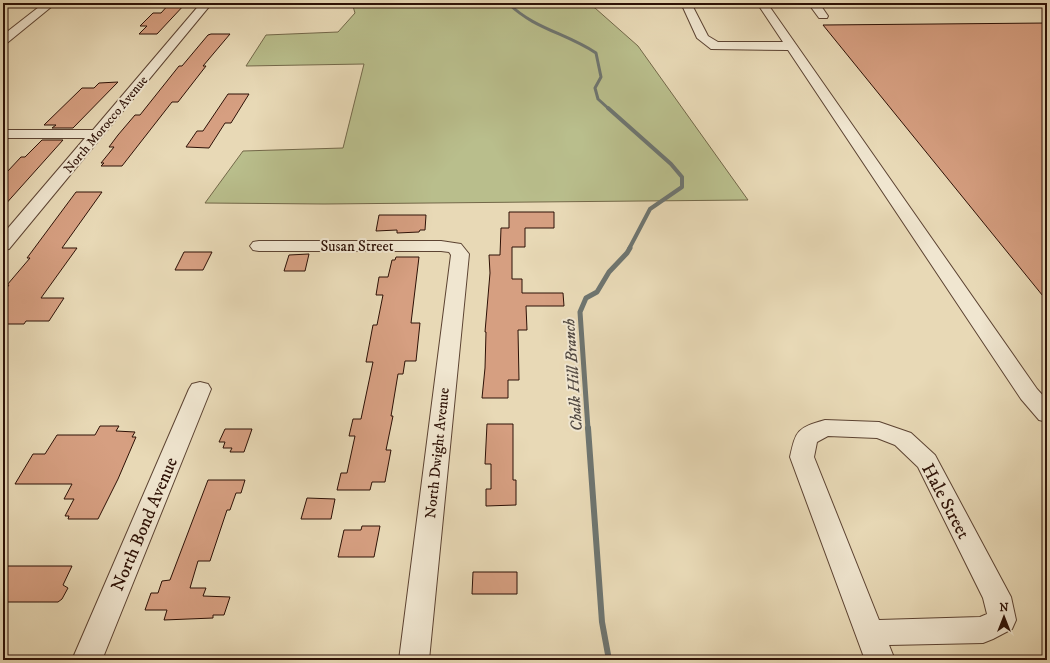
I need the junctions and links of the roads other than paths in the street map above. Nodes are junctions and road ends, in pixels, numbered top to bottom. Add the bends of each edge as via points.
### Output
1 (51, 3) edge
2 (207, 3) edge
3 (686, 3) edge
4 (762, 3) edge
5 (813, 3) edge
6 (823, 16) dead end
7 (3, 41) edge
8 (791, 46) junction
9 (3, 134) edge
10 (96, 134) junction
11 (3, 245) edge
12 (259, 246) dead end
13 (455, 248) joint
14 (200, 389) dead end
15 (1047, 414) edge
16 (870, 633) junction
17 (87, 660) edge
18 (414, 660) edge
19 (880, 660) edge

1 - 7 street
2 - 10 street, North Morocco Avenue
3 - 8 street via 703,38 715,46
4 - 8 street
5 - 6 street
8 - 15 street via 1029,394
9 - 10 street
10 - 11 street, North Morocco Avenue
12 - 13 street, Susan Street
13 - 18 street, North Dwight Avenue via 460,254
14 - 17 street, North Bond Avenue
16 - 16 street, Hale Street via 802,457 806,437 825,428 878,430 903,439 927,461 996,597 1002,620 983,630
16 - 19 street, Hale Street

